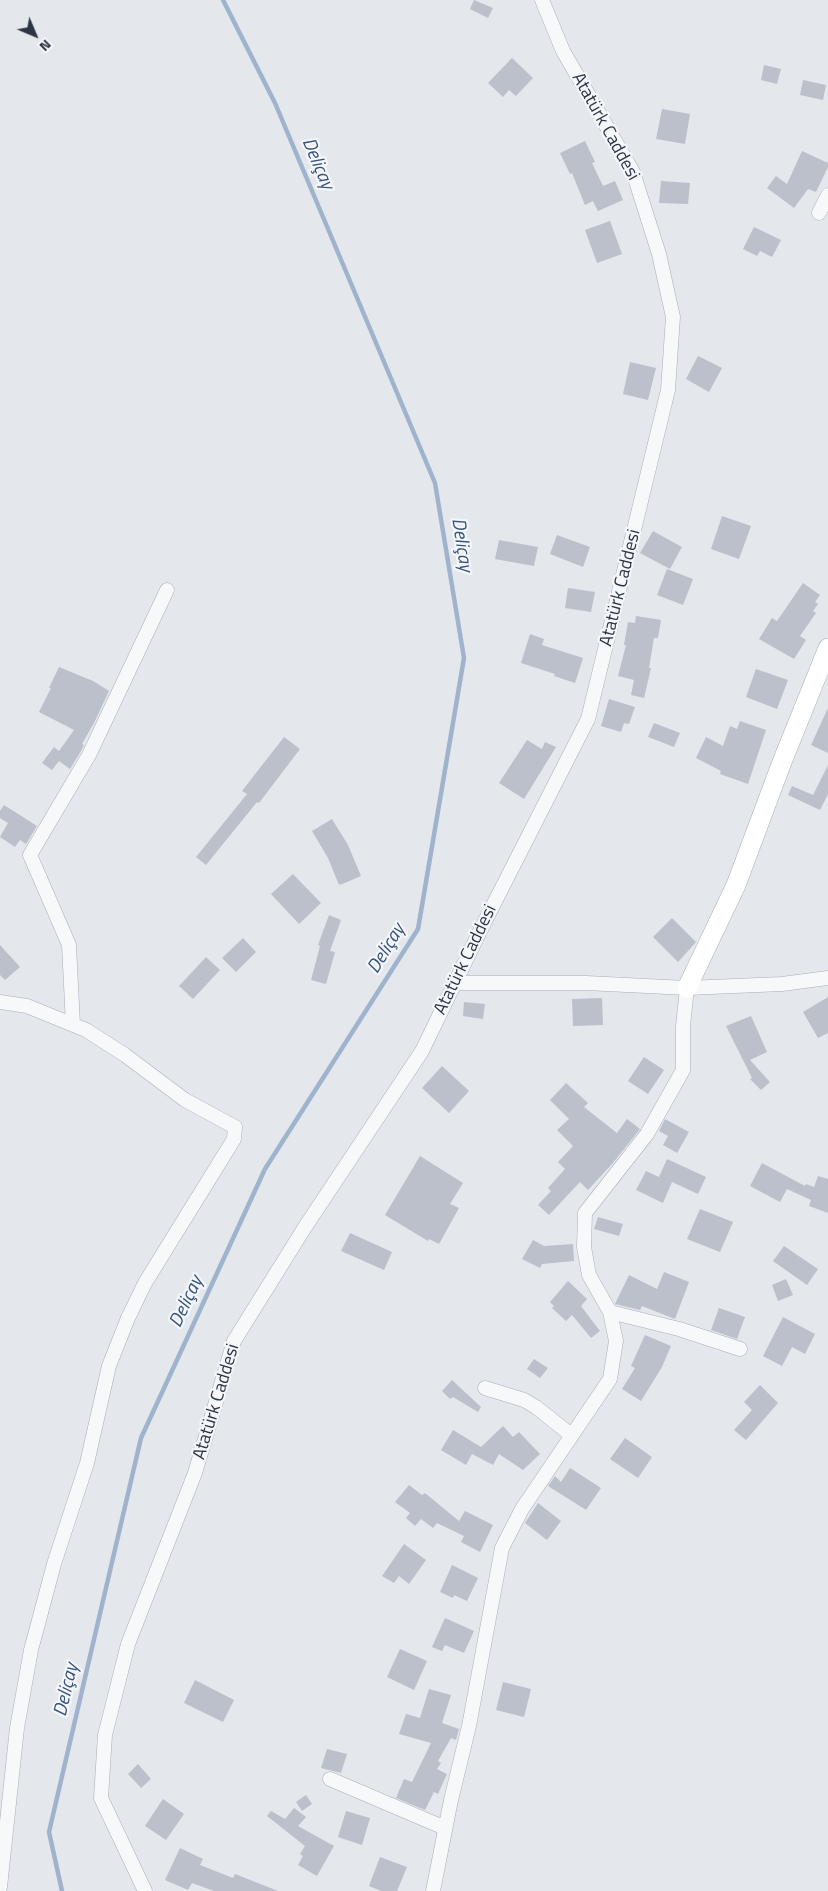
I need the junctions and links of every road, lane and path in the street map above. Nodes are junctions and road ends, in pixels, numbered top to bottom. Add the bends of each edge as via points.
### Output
1 (542, 0) edge
2 (828, 194) edge
3 (819, 213) dead end
4 (167, 590) dead end
5 (828, 648) edge
6 (828, 978) edge
7 (455, 983) junction
8 (687, 988) junction
9 (0, 1002) edge
10 (73, 1025) junction
11 (610, 1312) junction
12 (740, 1349) dead end
13 (485, 1388) dead end
14 (572, 1435) junction
15 (330, 1779) dead end
16 (445, 1828) junction
17 (0, 1887) edge
18 (144, 1891) edge
19 (433, 1891) edge

1 - 7 street, Atatürk Caddesi via 563,51 633,172 659,254 673,317 668,390 588,719
2 - 3 street
4 - 10 street via 89,755 30,856 68,945
5 - 8 street via 736,885
6 - 8 street via 782,984
7 - 8 street via 586,983
7 - 18 street, Atatürk Caddesi via 422,1051 305,1227 234,1342 195,1472 128,1644 105,1735 102,1798
8 - 11 street via 683,1070 647,1134 586,1213 584,1247 589,1275
9 - 10 street via 27,1006
10 - 17 street via 125,1055 186,1100 235,1127 234,1139 145,1283 109,1366 88,1464 54,1564 31,1650 17,1728
11 - 12 street via 679,1329
11 - 14 street via 616,1341 610,1379
13 - 14 street via 524,1400
14 - 16 street via 522,1509 502,1548 469,1726
15 - 16 street
16 - 19 street

